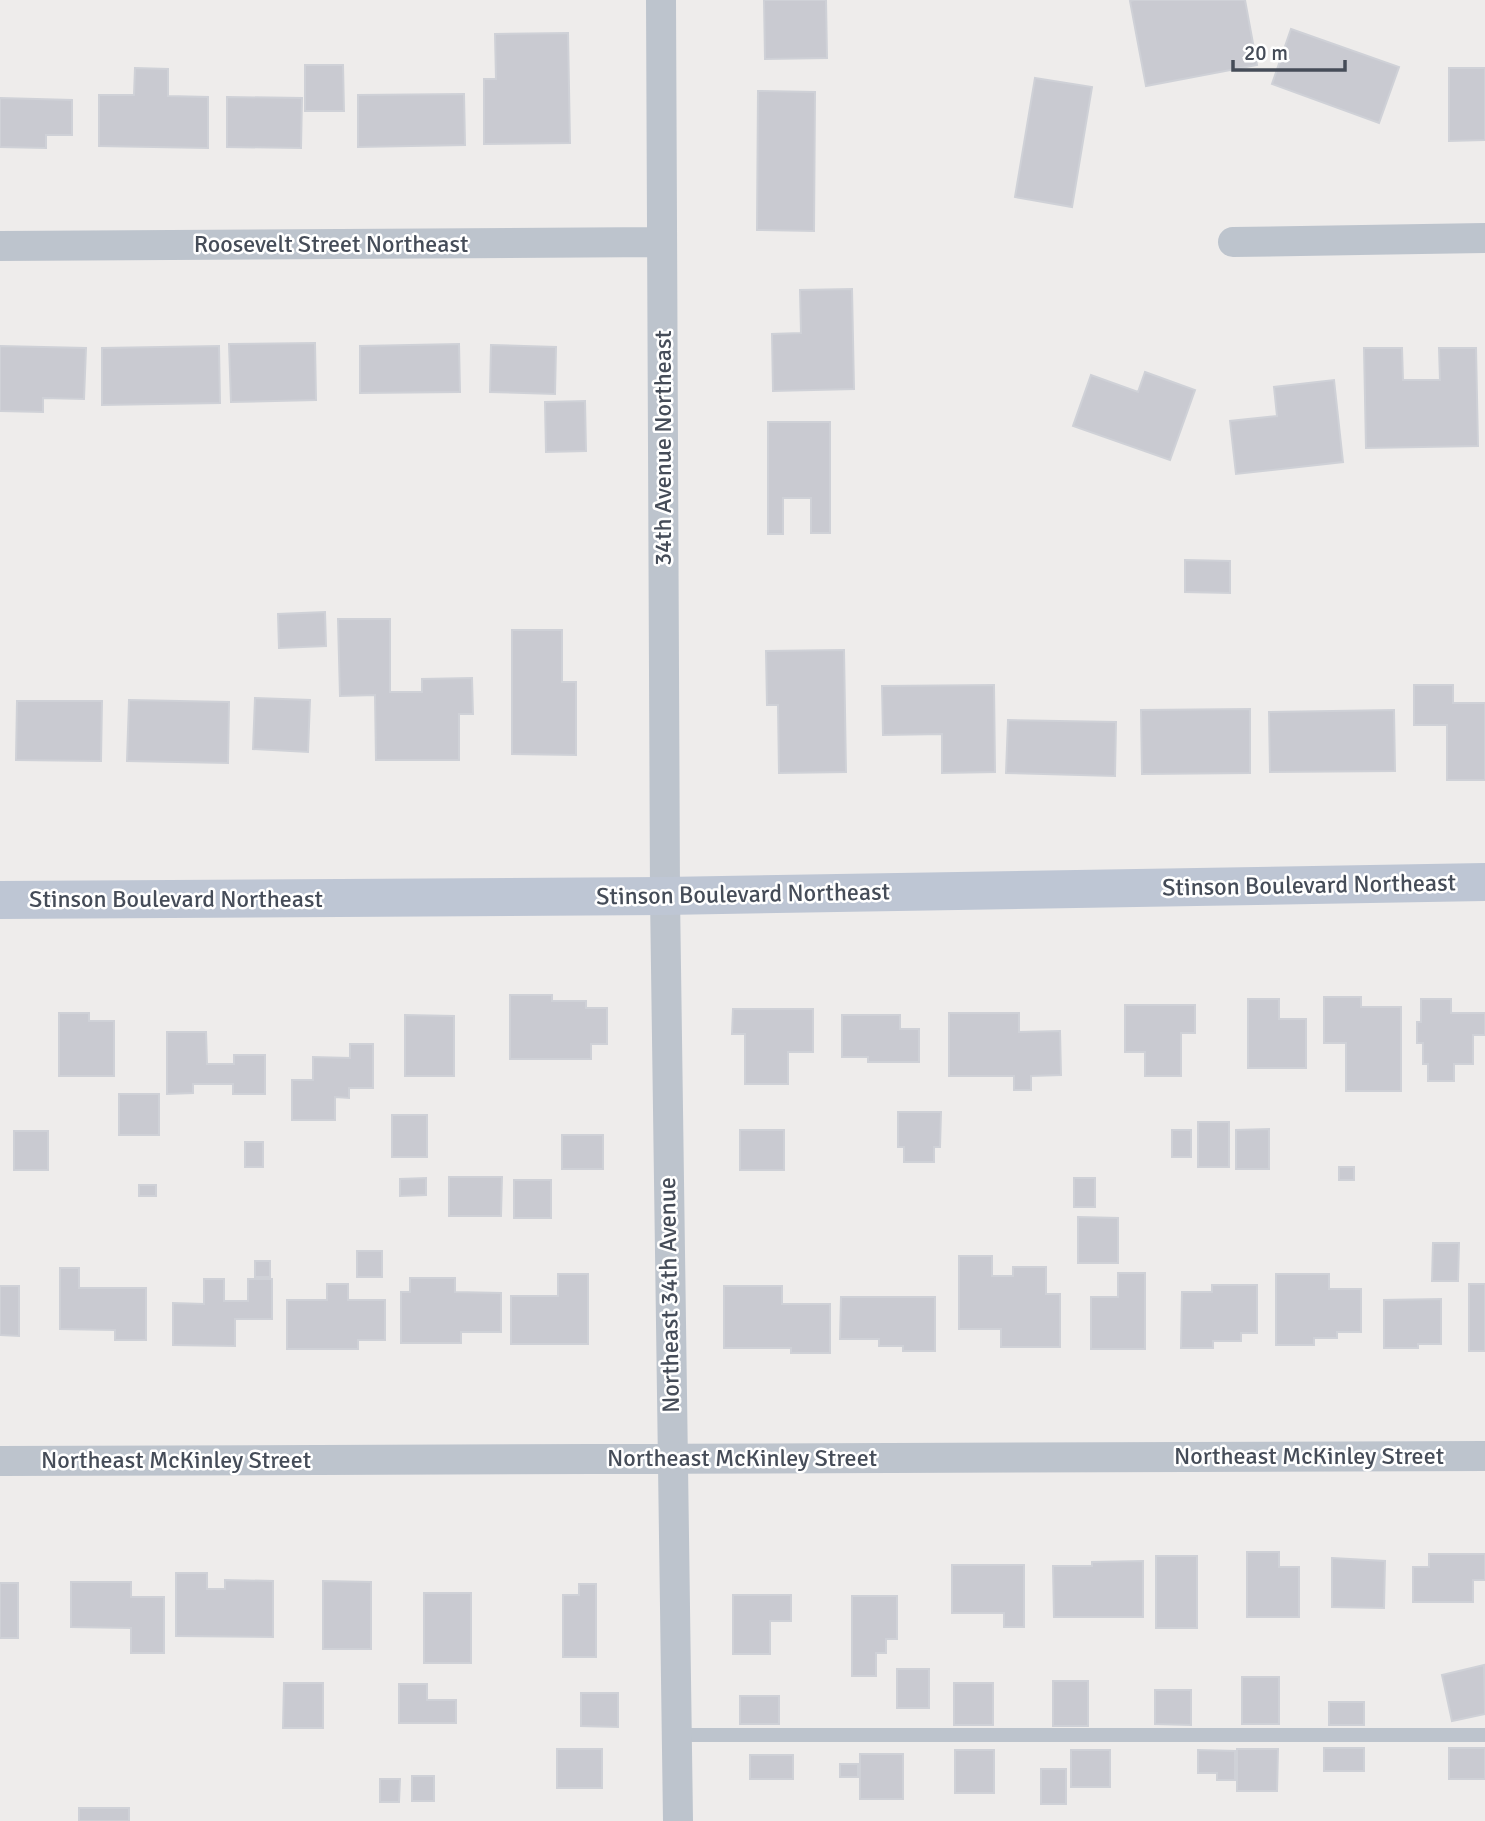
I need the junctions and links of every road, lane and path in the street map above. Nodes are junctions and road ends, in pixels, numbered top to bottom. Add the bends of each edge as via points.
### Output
1 (662, 0) edge
2 (1485, 238) edge
3 (662, 242) junction
4 (1233, 242) dead end
5 (0, 246) edge
6 (1485, 883) edge
7 (664, 896) junction
8 (0, 900) edge
9 (1485, 1455) edge
10 (671, 1458) junction
11 (0, 1461) edge
12 (676, 1735) junction
13 (1485, 1735) edge
14 (678, 1821) edge

1 - 3 street, 34th Avenue Northeast
2 - 4 street
3 - 5 street, Roosevelt Street Northeast
3 - 7 street, 34th Avenue Northeast
6 - 7 street, Stinson Boulevard Northeast
7 - 8 street, Stinson Boulevard Northeast
7 - 10 street, Northeast 34th Avenue
9 - 10 street, Northeast McKinley Street
10 - 11 street, Northeast McKinley Street
10 - 12 street, Northeast 34th Avenue
12 - 13 lane
12 - 14 street, Northeast 34th Avenue

